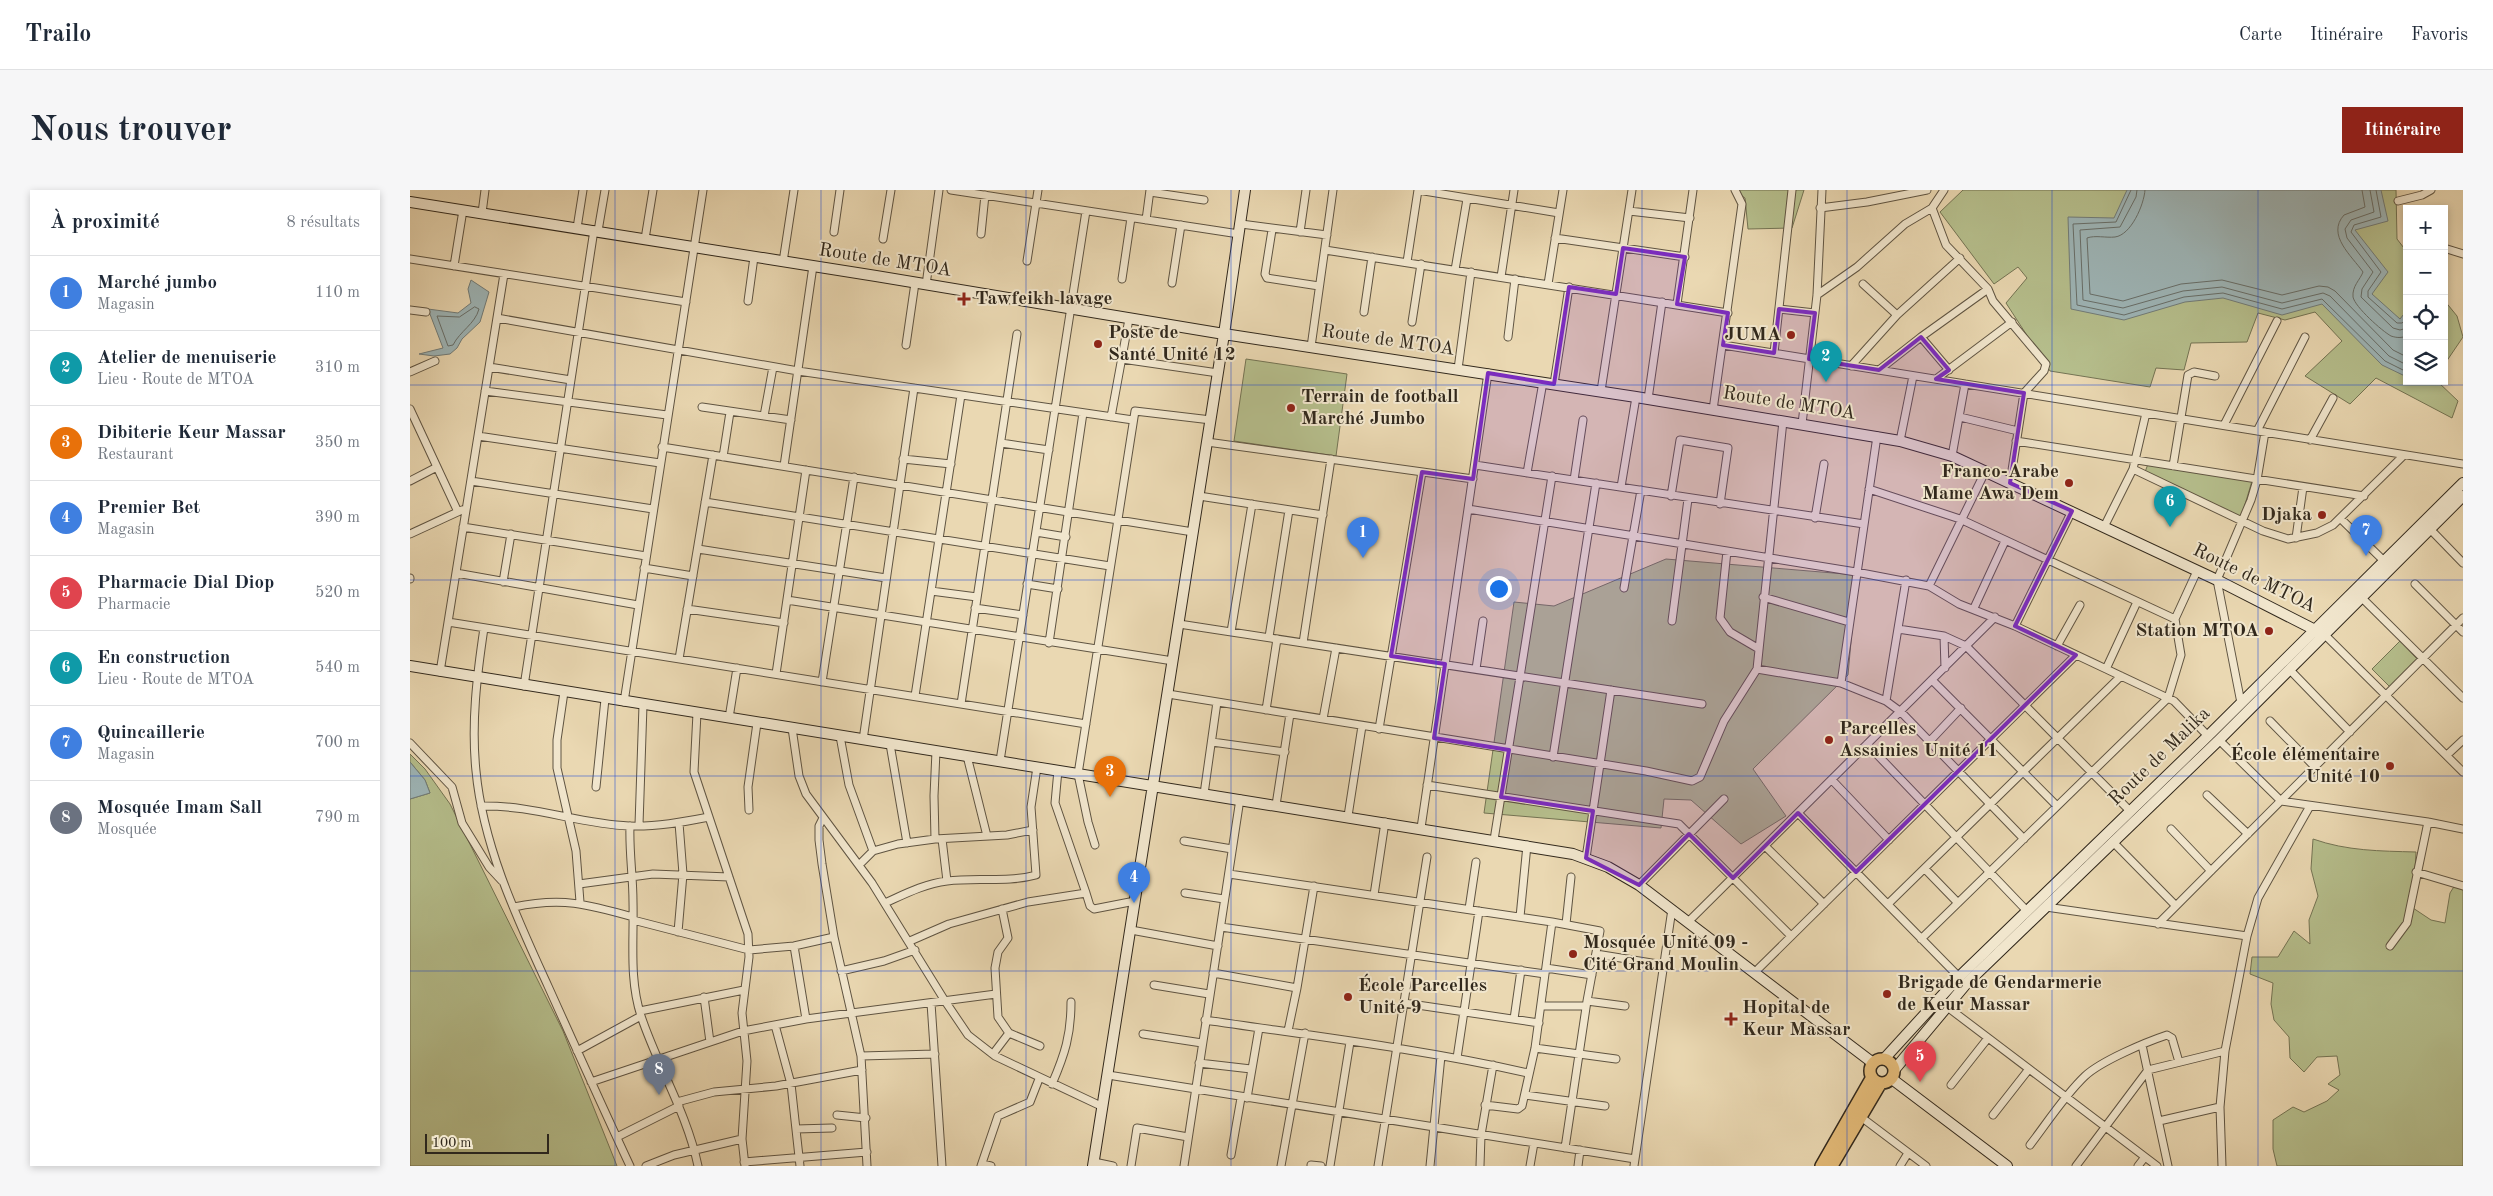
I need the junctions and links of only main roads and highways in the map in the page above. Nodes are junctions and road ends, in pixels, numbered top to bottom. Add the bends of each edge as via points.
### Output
1 (1885, 1077) junction
2 (1821, 1166) edge
3 (1832, 1166) edge

1 - 1 main road via 1870,1070 1879,1061 1891,1062
1 - 2 main road, Route de Malika
1 - 3 main road, Route de Malika

